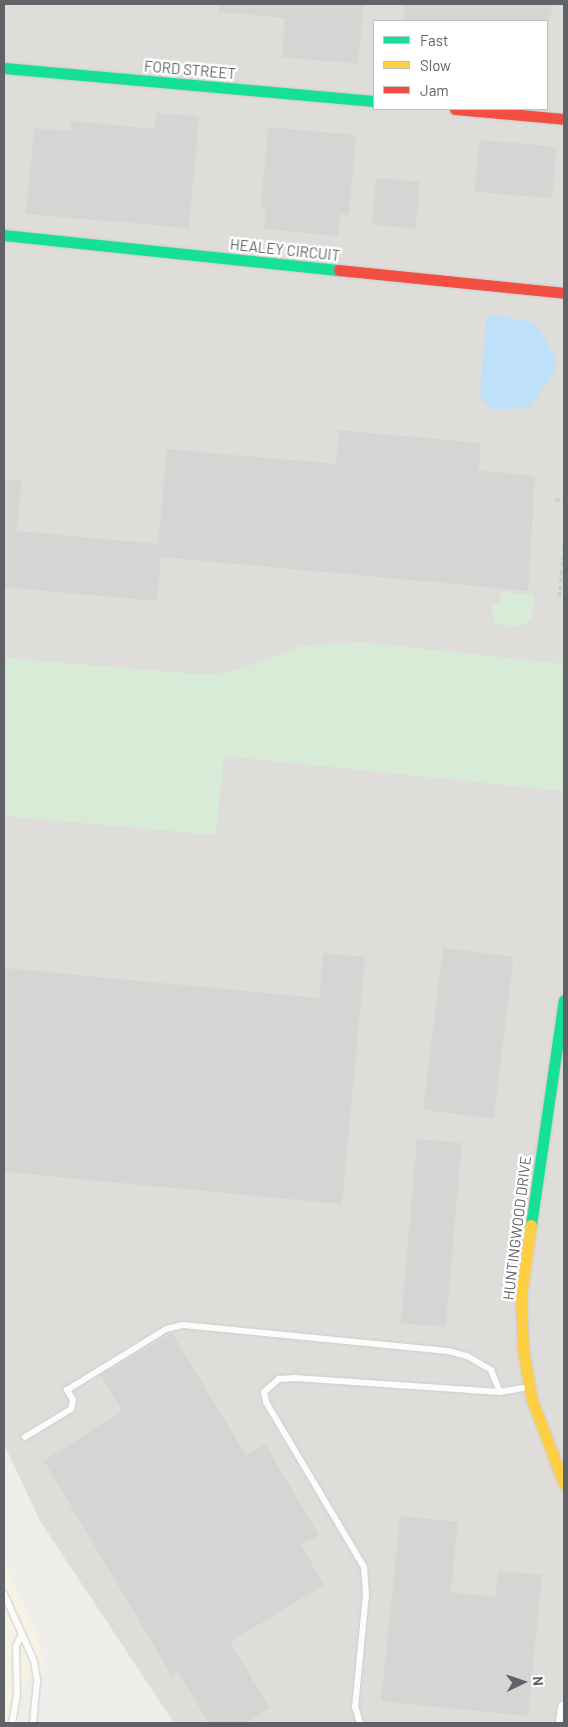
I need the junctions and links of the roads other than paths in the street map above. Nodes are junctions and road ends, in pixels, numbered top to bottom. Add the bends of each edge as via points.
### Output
1 (4, 68) edge
2 (373, 102) edge
3 (466, 110) edge
4 (564, 119) edge
5 (4, 235) edge
6 (564, 293) edge
7 (564, 1000) edge
8 (558, 1084) edge
9 (530, 1387) junction
10 (500, 1392) junction
11 (25, 1437) dead end
12 (564, 1484) edge
13 (4, 1594) edge
14 (7, 1608) edge
15 (22, 1634) junction
16 (564, 1707) edge
17 (12, 1723) edge
18 (33, 1723) edge
19 (360, 1723) edge
20 (562, 1723) edge

1 - 2 street, FORD STREET
3 - 4 street
5 - 6 street, HEALEY CIRCUIT
7 - 8 street, HUNTINGWOOD DRIVE
8 - 9 street, HUNTINGWOOD DRIVE via 521,1296 523,1350
9 - 10 lane
9 - 12 street, HUNTINGWOOD DRIVE via 539,1423
10 - 11 lane via 491,1370 467,1356 448,1351 183,1325 166,1328 67,1390 73,1400 71,1409
10 - 19 lane via 295,1378 279,1379 264,1392 266,1402 364,1567 366,1595 355,1707
13 - 14 lane
14 - 15 lane
15 - 17 lane via 16,1646 17,1695
15 - 18 lane via 34,1661 37,1681
16 - 20 street

